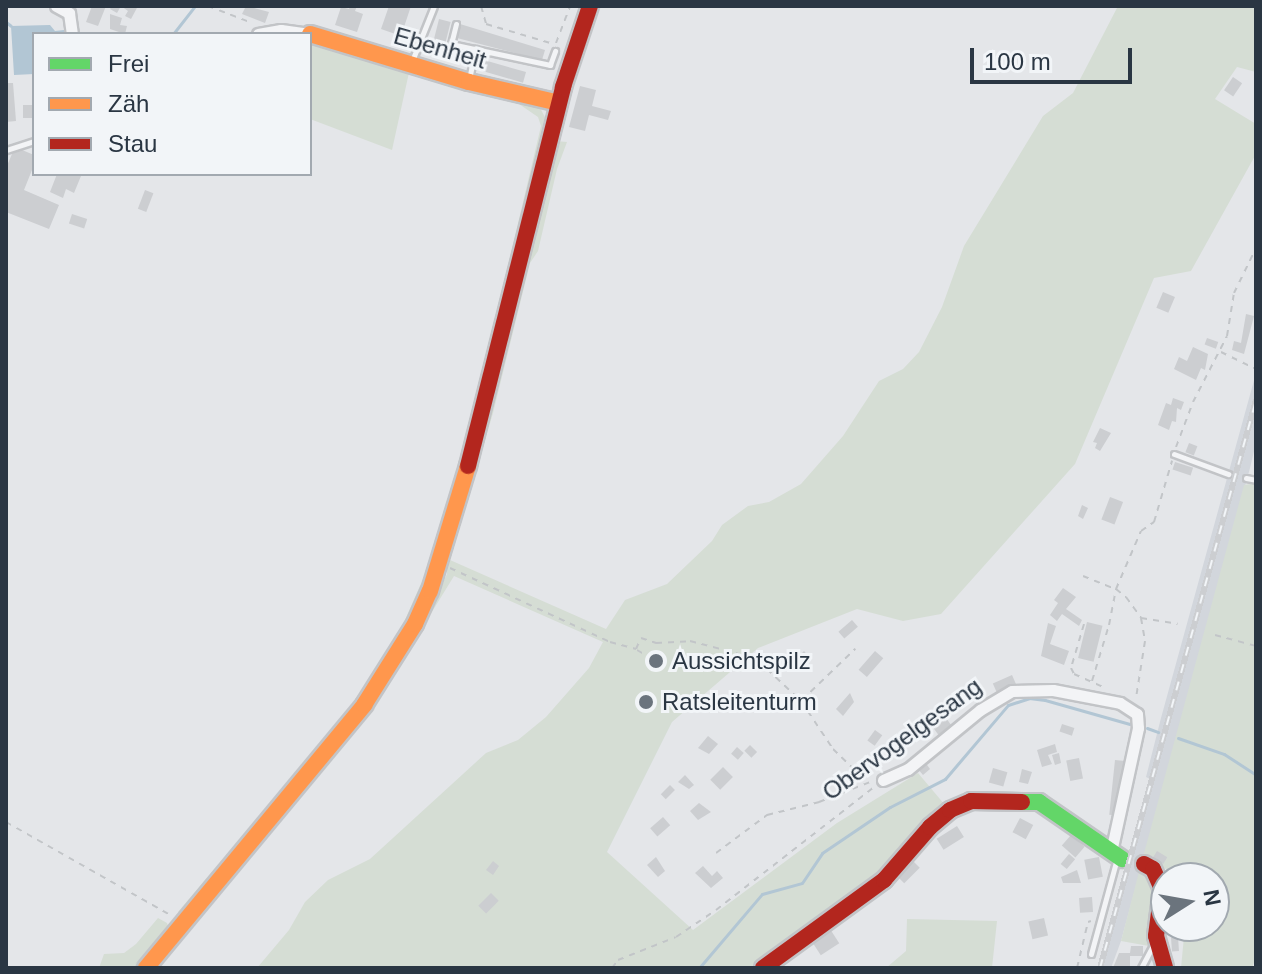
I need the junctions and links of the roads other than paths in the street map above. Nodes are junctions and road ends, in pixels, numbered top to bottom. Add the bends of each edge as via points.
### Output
1 (56, 6) edge
2 (434, 6) edge
3 (590, 6) edge
4 (74, 9) edge
5 (456, 24) dead end
6 (72, 32) edge
7 (312, 35) edge
8 (475, 49) junction
9 (555, 51) dead end
10 (411, 65) junction
11 (469, 82) junction
12 (559, 103) junction
13 (32, 142) edge
14 (6, 150) edge
15 (1174, 454) road end
16 (1228, 474) dead end
17 (1246, 478) dead end
18 (1256, 480) edge
19 (883, 780) road end
20 (1115, 826) junction
21 (1088, 834) junction
22 (1117, 855) junction
23 (1144, 864) dead end
24 (1150, 867) edge
25 (1155, 942) edge
26 (1157, 942) edge
27 (1091, 954) dead end
28 (146, 968) edge
29 (763, 968) edge
30 (1141, 968) edge
31 (1165, 968) edge

1 - 4 street
2 - 10 lane
3 - 12 main road
4 - 6 street
5 - 8 lane via 451,44
7 - 10 main road, Ebenheit
8 - 9 lane via 550,65
8 - 11 lane
10 - 11 main road, Ebenheit
11 - 12 main road, Ebenheit
12 - 28 main road via 484,412 415,624 388,672
13 - 14 lane
15 - 16 lane
17 - 18 lane
19 - 20 street, Obervogelgesang via 908,769 1012,691 1053,690 1120,703 1137,714 1138,728
20 - 21 street
20 - 22 street
21 - 22 main road
21 - 29 main road via 1039,802 991,800 961,806 930,827 884,880
22 - 27 lane
23 - 24 main road
25 - 30 lane
26 - 31 main road

